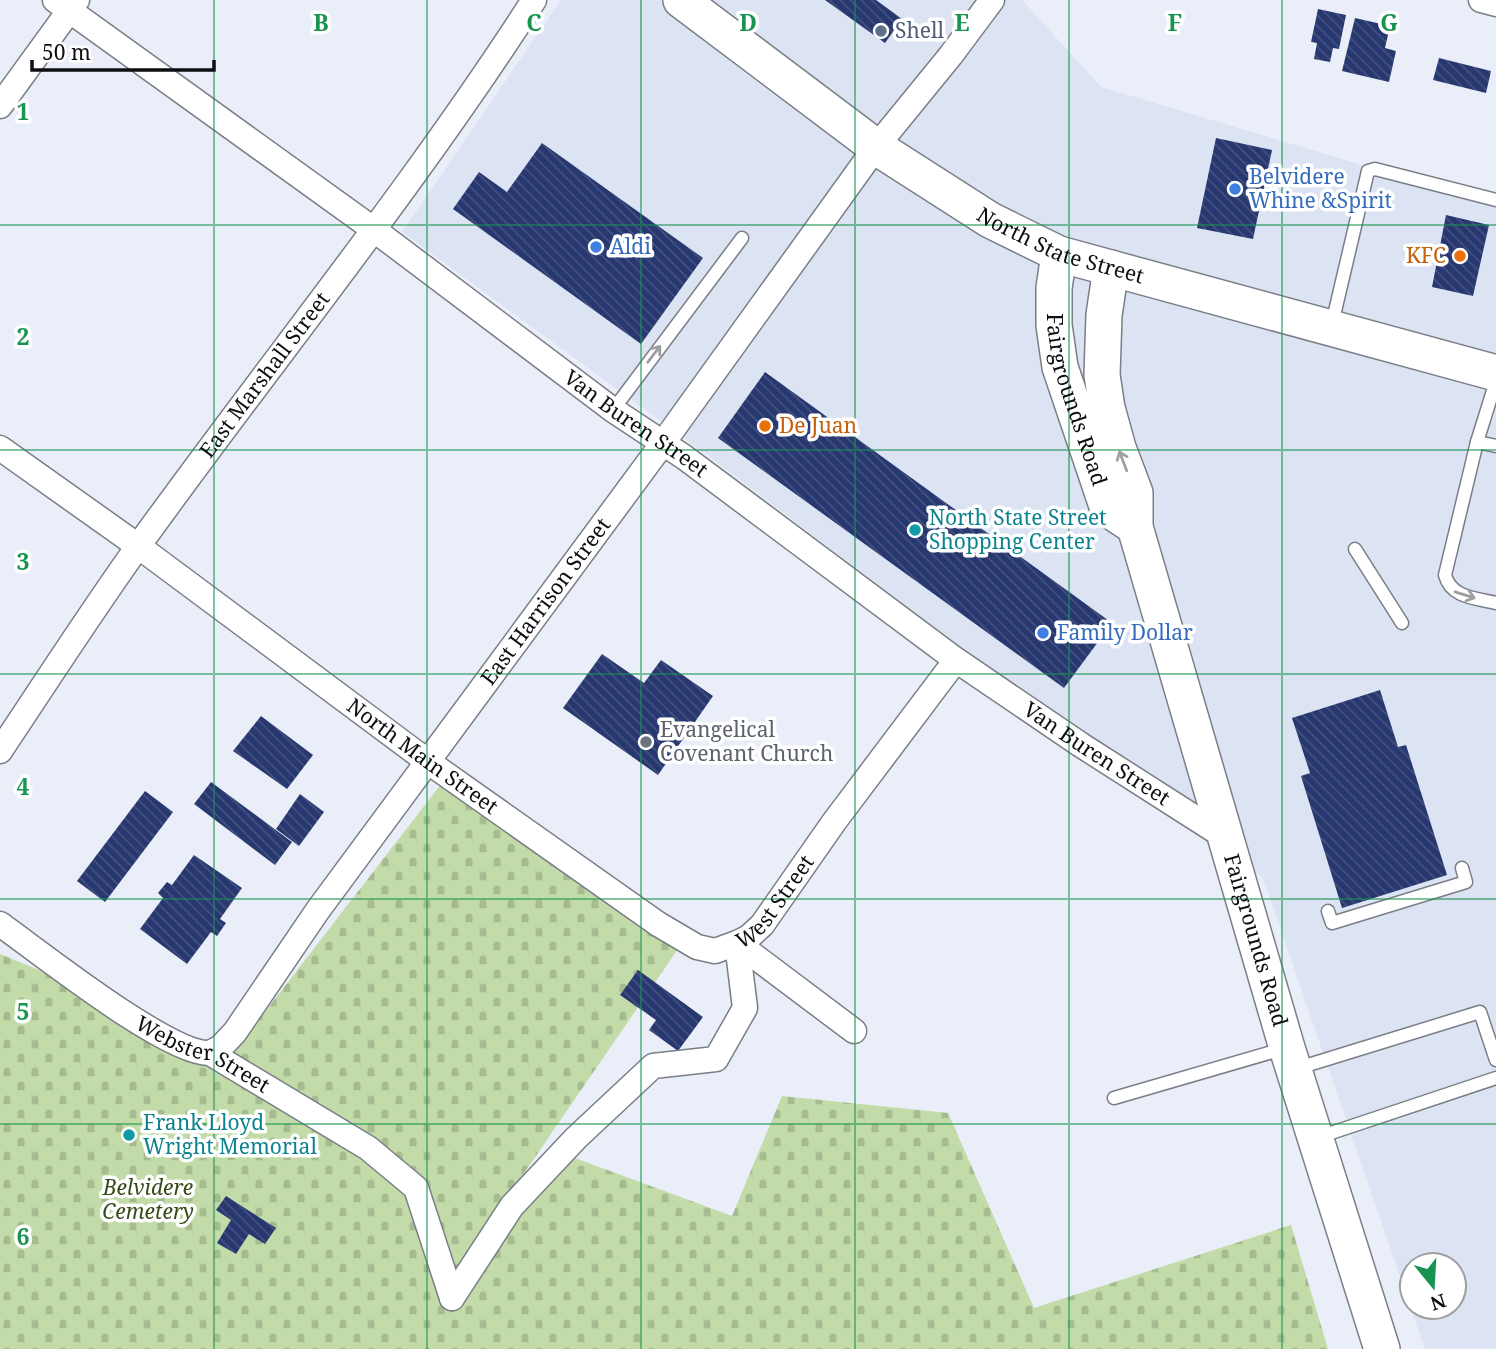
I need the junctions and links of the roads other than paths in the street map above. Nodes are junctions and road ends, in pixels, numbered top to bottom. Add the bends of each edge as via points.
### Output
1 (534, 0) edge
2 (681, 0) edge
3 (992, 0) edge
4 (1481, 0) edge
5 (67, 4) edge
6 (1496, 4) edge
7 (0, 106) edge
8 (876, 147) junction
9 (1496, 200) edge
10 (373, 229) junction
11 (742, 238) dead end
12 (1059, 254) junction
13 (1111, 268) junction
14 (1331, 328) junction
15 (1496, 373) edge
16 (1496, 381) edge
17 (614, 410) junction
18 (1477, 442) junction
19 (663, 443) junction
20 (1496, 446) edge
21 (0, 448) edge
22 (1135, 527) junction
23 (138, 547) junction
24 (1355, 550) dead end
25 (1496, 603) edge
26 (1402, 623) dead end
27 (956, 660) junction
28 (0, 751) edge
29 (428, 761) junction
30 (1226, 838) junction
31 (1462, 868) dead end
32 (1328, 911) dead end
33 (0, 924) edge
34 (737, 943) junction
35 (854, 1031) dead end
36 (210, 1054) junction
37 (1290, 1059) junction
38 (1496, 1060) edge
39 (1496, 1078) edge
40 (1114, 1098) dead end
41 (1315, 1138) junction
42 (452, 1298) joint
43 (1382, 1349) edge

1 - 10 street, East Marshall Street
2 - 8 main road, North State Street
3 - 8 street, East Harrison Street
4 - 6 street
5 - 7 street
5 - 10 street, Van Buren Street
8 - 12 main road, North State Street via 990,220
8 - 19 street, East Harrison Street
9 - 14 lane via 1368,171
10 - 17 street, Van Buren Street
10 - 23 street, East Marshall Street
17 -> 11 lane
12 - 13 main road, North State Street
12 - 22 main road, Fairgrounds Road via 1054,326 1060,367 1108,509
13 - 14 main road, North State Street
22 -> 13 main road, Fairgrounds Road via 1135,493 1118,448 1102,375
14 - 15 main road, North State Street
16 - 18 lane
17 - 19 street, Van Buren Street
18 - 20 lane
18 -> 25 lane via 1445,575 1455,592
19 - 27 street, Van Buren Street
19 - 29 street, East Harrison Street
21 - 23 street, North Main Street
22 - 30 main road, Fairgrounds Road
23 - 28 street, East Marshall Street
23 - 29 street, North Main Street
24 - 26 lane
27 - 30 street, Van Buren Street
27 - 34 street, West Street via 762,925
29 - 34 street, North Main Street via 697,947 715,951
29 - 36 street, East Harrison Street via 235,1032
30 - 37 main road, Fairgrounds Road
31 - 32 lane via 1466,882 1332,923
33 - 36 street, Webster Street via 127,1015 185,1048
34 - 35 street
34 - 42 street, West Street via 745,1009 716,1059 653,1066 512,1206
36 - 42 street, Webster Street via 368,1148 416,1188
37 - 38 lane via 1479,1012
37 - 40 lane
37 - 41 main road, Fairgrounds Road
39 - 41 lane
41 - 43 main road, Fairgrounds Road

